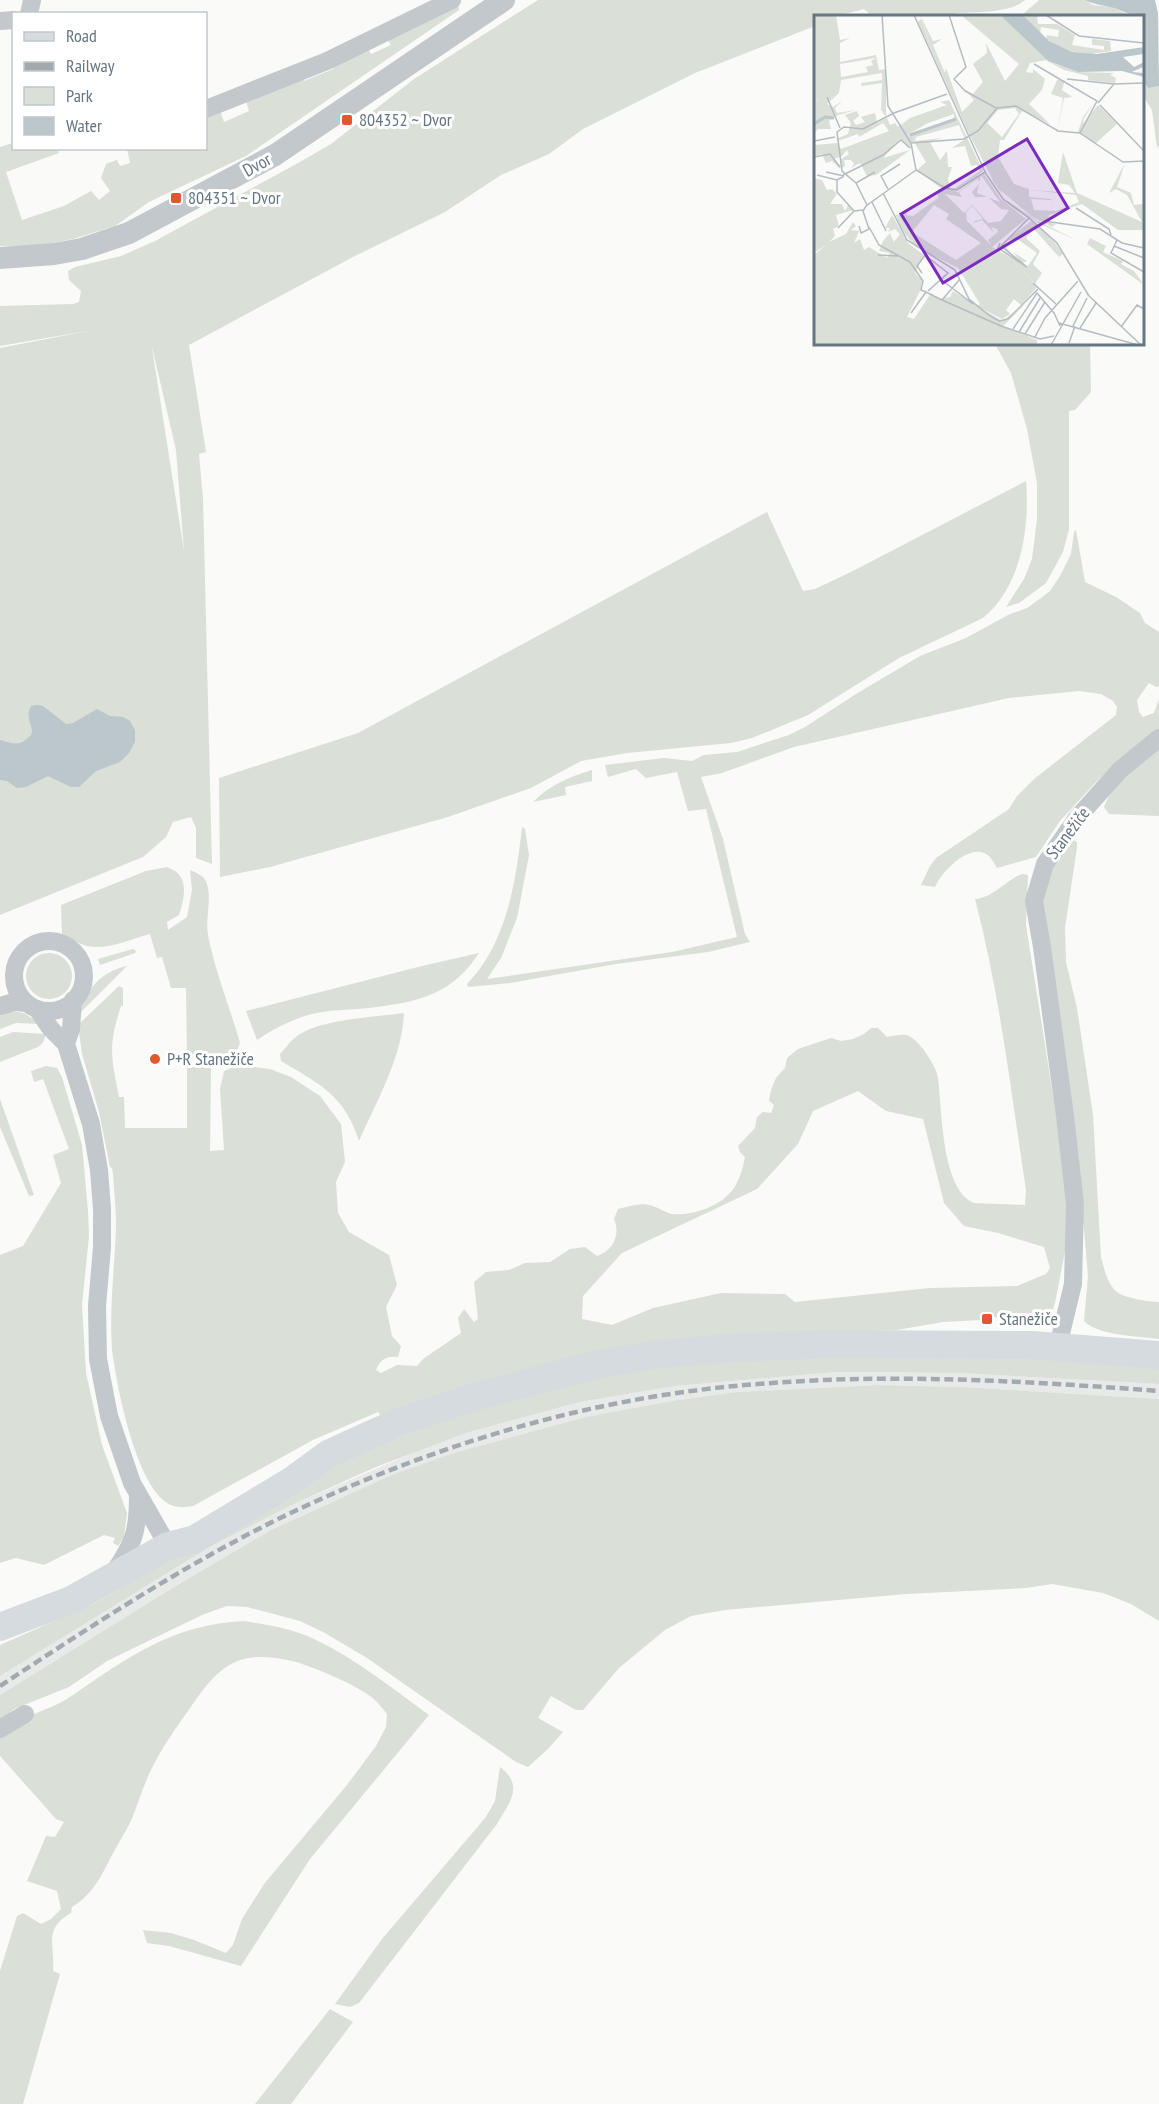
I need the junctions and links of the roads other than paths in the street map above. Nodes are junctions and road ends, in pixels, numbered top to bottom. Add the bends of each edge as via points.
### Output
1 (452, 0) edge
2 (491, 3) edge
3 (207, 109) edge
4 (0, 258) edge
5 (1159, 738) edge
6 (14, 972) junction
7 (0, 985) edge
8 (73, 1000) junction
9 (0, 1006) edge
10 (32, 1006) junction
11 (66, 1044) junction
12 (1058, 1347) junction
13 (1159, 1355) edge
14 (138, 1496) junction
15 (168, 1546) junction
16 (108, 1581) junction
17 (0, 1627) edge
18 (25, 1714) dead end
19 (0, 1729) edge

1 - 3 street via 336,57
2 - 4 street, Dvor via 276,155 129,233 82,249
5 - 12 street, Stanežiče via 1120,770 1077,818 1045,864 1034,901 1075,1204 1073,1284
6 - 7 street
6 - 8 street via 20,954 35,943 63,943 77,955 83,970 82,986
6 - 10 street via 16,989
8 - 10 street via 52,1011
8 - 11 street
9 - 10 street via 14,1002
10 - 11 street
11 - 14 street via 91,1124 99,1170 102,1247 98,1359 109,1416
12 - 13 main road
12 - 15 main road via 935,1343 729,1348 652,1355 585,1368 474,1397 399,1422 328,1454 195,1539
14 - 15 street
14 - 16 street via 136,1531
15 - 16 main road
16 - 17 main road
18 - 19 street

